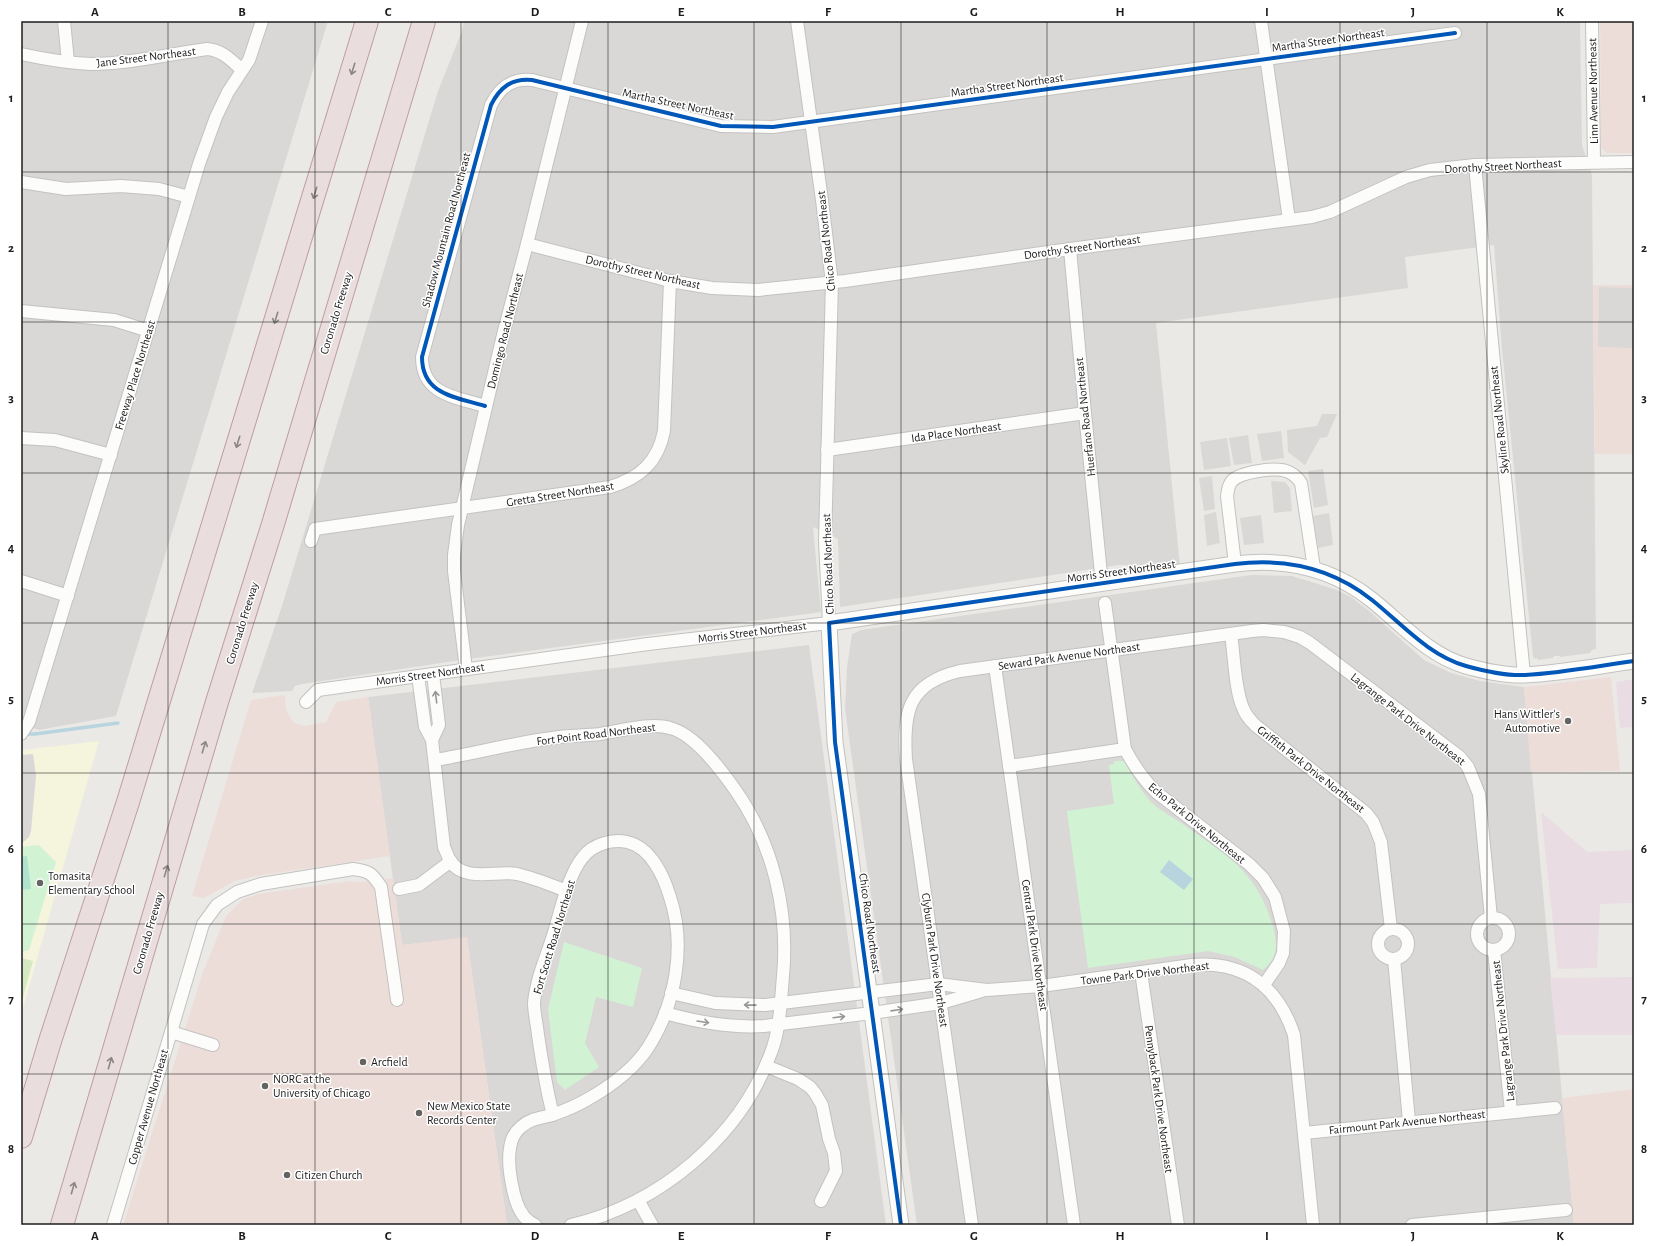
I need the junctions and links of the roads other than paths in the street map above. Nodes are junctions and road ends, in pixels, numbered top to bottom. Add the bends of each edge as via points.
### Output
1 (64, 21) edge
2 (262, 21) edge
3 (424, 21) edge
4 (434, 21) edge
5 (582, 21) edge
6 (797, 21) edge
7 (1262, 21) edge
8 (1592, 21) edge
9 (366, 25) edge
10 (1455, 33) dead end
11 (21, 54) edge
12 (1267, 59) junction
13 (68, 62) junction
14 (241, 70) junction
15 (565, 88) junction
16 (812, 123) junction
17 (1594, 162) junction
18 (1634, 162) edge
19 (1475, 165) junction
20 (375, 179) junction
21 (21, 182) edge
22 (189, 198) junction
23 (1289, 220) junction
24 (527, 244) junction
25 (1070, 249) junction
26 (670, 281) junction
27 (832, 283) junction
28 (21, 311) edge
29 (148, 331) junction
30 (485, 406) junction
31 (1084, 413) junction
32 (21, 438) edge
33 (827, 450) junction
34 (111, 455) junction
35 (461, 509) junction
36 (311, 541) dead end
37 (1235, 564) junction
38 (1314, 568) junction
39 (21, 581) edge
40 (1102, 584) junction
41 (68, 596) junction
42 (1105, 603) dead end
43 (829, 622) junction
44 (1232, 634) junction
45 (1111, 651) junction
46 (1634, 661) edge
47 (995, 666) junction
48 (466, 669) junction
49 (433, 674) junction
50 (1524, 675) junction
51 (418, 676) junction
52 (915, 697) joint
53 (306, 702) dead end
54 (21, 734) edge
55 (432, 740) junction
56 (1125, 749) junction
57 (434, 760) junction
58 (1009, 766) junction
59 (451, 861) junction
60 (399, 889) dead end
61 (567, 891) junction
62 (1491, 918) junction
63 (1391, 929) junction
64 (1494, 950) junction
65 (1394, 959) junction
66 (1141, 972) junction
67 (938, 984) junction
68 (1264, 985) junction
69 (1041, 986) junction
70 (987, 990) junction
71 (869, 992) junction
72 (671, 993) junction
73 (397, 1000) dead end
74 (941, 1003) junction
75 (780, 1004) junction
76 (665, 1013) junction
77 (872, 1013) junction
78 (777, 1025) junction
79 (171, 1032) junction
80 (213, 1045) dead end
81 (766, 1066) junction
82 (1555, 1108) dead end
83 (1511, 1111) junction
84 (553, 1115) junction
85 (1409, 1121) junction
86 (1304, 1133) junction
87 (21, 1137) edge
88 (638, 1200) junction
89 (821, 1201) dead end
90 (1566, 1210) dead end
91 (1519, 1220) edge
92 (62, 1225) edge
93 (113, 1225) edge
94 (535, 1225) edge
95 (570, 1225) edge
96 (652, 1225) edge
97 (902, 1225) edge
98 (972, 1225) edge
99 (1074, 1225) edge
100 (1178, 1225) edge
101 (1313, 1225) edge
102 (1412, 1225) edge
103 (1418, 1225) edge

1 - 13 street
2 - 14 street, Freeway Place Northeast via 249,60
3 - 20 highway, Coronado Freeway
4 - 20 highway
5 - 15 street, Domingo Road Northeast
6 - 16 street, Chico Road Northeast
7 - 12 street
8 - 17 street, Linn Avenue Northeast
9 -> 87 highway via 128,802
10 - 12 street, Martha Street Northeast
11 - 13 street, Jane Street Northeast via 49,61
12 - 16 street, Martha Street Northeast
12 - 23 street
13 - 14 street, Jane Street Northeast via 116,62 215,49
14 - 22 street, Freeway Place Northeast via 216,117
15 - 16 street, Martha Street Northeast via 721,126 761,128
15 - 24 street, Domingo Road Northeast
15 - 30 street, Shadow Mountain Road Northeast via 532,80 519,80 507,84 495,96 423,351 423,372 434,388
16 - 27 street, Chico Road Northeast
17 - 18 street, Dorothy Street Northeast
17 - 19 street, Dorothy Street Northeast
19 - 23 street, Dorothy Street Northeast via 1430,170 1406,177 1330,212
19 - 50 street, Skyline Road Northeast
92 -> 20 highway, Coronado Freeway
21 - 22 street via 66,189 121,186 159,189
22 - 29 street, Freeway Place Northeast
23 - 25 street, Dorothy Street Northeast
24 - 26 street, Dorothy Street Northeast
24 - 30 street, Domingo Road Northeast
25 - 27 street, Dorothy Street Northeast
25 - 31 street, Huerfano Road Northeast
26 - 27 street, Dorothy Street Northeast via 745,290 784,289
26 - 35 street, Gretta Street Northeast via 664,431 658,451 649,465 629,481 610,487
27 - 33 street, Chico Road Northeast
28 - 29 street via 114,320
29 - 34 street, Freeway Place Northeast
30 - 35 street, Domingo Road Northeast
31 - 33 street, Ida Place Northeast
31 - 40 street, Huerfano Road Northeast
32 - 34 street via 55,440
33 - 43 street, Chico Road Northeast via 825,541
34 - 41 street, Freeway Place Northeast
35 - 36 street, Gretta Street Northeast via 315,529
35 - 48 street, Domingo Road Northeast via 454,571
37 - 38 street, Morris Street Northeast via 1273,562
37 - 38 street via 1228,488 1231,482 1240,476 1280,469 1291,473 1301,483
37 - 40 street, Morris Street Northeast
38 - 50 street, Morris Street Northeast via 1344,581 1428,648 1464,665 1499,674
39 - 41 street
40 - 43 street, Morris Street Northeast
41 - 54 street, Freeway Place Northeast via 29,722
42 - 45 street, Echo Park Drive Northeast
43 - 48 street, Morris Street Northeast
43 - 71 street, Chico Road Northeast via 835,742
44 - 45 street, Seward Park Avenue Northeast
44 - 62 street, Lagrange Park Drive Northeast via 1263,630 1300,637 1460,757 1468,767 1479,794
44 - 63 street, Griffith Park Drive Northeast via 1239,695 1250,719 1366,813 1373,822 1381,842
45 - 47 street, Seward Park Avenue Northeast
45 - 56 street, Echo Park Drive Northeast
46 - 50 street, Morris Street Northeast
47 - 52 street, Seward Park Avenue Northeast via 949,673 922,688
47 - 58 street, Central Park Drive Northeast
48 - 49 street, Morris Street Northeast
49 - 51 street, Morris Street Northeast
55 -> 49 street via 439,725
51 - 53 street, Morris Street Northeast via 318,690
51 - 55 street via 424,727
52 - 67 street, Clyburn Park Drive Northeast via 909,707 904,736
55 - 57 street
56 - 58 street
56 - 68 street, Echo Park Drive Northeast via 1144,780 1156,792 1248,864 1263,878 1275,897 1284,931 1283,954
57 - 59 street via 444,847
57 - 75 street, Fort Point Road Northeast via 477,754 551,738 654,726 681,732 699,747 725,776 740,798 763,842 777,883 783,921 784,952
58 - 69 street, Central Park Drive Northeast
59 - 60 street via 419,885
59 - 61 street via 470,874 517,874
61 - 72 street, Fort Scott Road Northeast via 583,857 601,844 620,841 634,844 645,851 654,862 670,895 674,910 678,949
61 - 84 street, Fort Scott Road Northeast via 534,1001 544,1077
62 - 64 street, Lagrange Park Drive Northeast via 1482,922 1476,936 1481,945
62 - 64 street, Lagrange Park Drive Northeast via 1502,920 1508,929 1504,945
63 - 65 street via 1380,935 1377,945 1381,954
63 - 65 street via 1404,933 1408,942 1403,956
64 - 83 street, Lagrange Park Drive Northeast
65 - 85 street
66 - 68 street, Towne Park Drive Northeast via 1209,964 1233,969
66 - 69 street, Towne Park Drive Northeast
66 - 100 street, Pennyback Park Drive Northeast
67 - 70 street, Towne Park Drive Northeast
67 - 71 street, Towne Park Drive Northeast
67 - 74 street, Clyburn Park Drive Northeast
68 - 86 street, Towne Park Drive Northeast via 1275,995 1294,1035
69 - 70 street, Towne Park Drive Northeast
69 - 99 street, Central Park Drive Northeast
70 - 74 street, Towne Park Drive Northeast
71 - 75 street, Towne Park Drive Northeast
71 - 77 street, Chico Road Northeast
75 -> 72 street, Towne Park Drive Northeast via 715,1003
72 - 76 street
73 - 79 street, Copper Avenue Northeast via 381,887 373,875 365,870 353,869 261,884 236,892 217,905 203,924
77 -> 74 street, Towne Park Drive Northeast
74 - 98 street, Clyburn Park Drive Northeast
75 - 78 street, Fort Point Road Northeast
76 -> 78 street, Towne Park Drive Northeast via 726,1025
76 - 84 street via 649,1046 622,1075 588,1099
78 -> 77 street, Towne Park Drive Northeast
77 - 97 street, Chico Road Northeast
78 - 81 street, Fort Point Road Northeast
79 - 80 street
79 - 93 street, Copper Avenue Northeast
81 - 88 street, Fort Point Road Northeast via 729,1126 707,1150 668,1182
81 - 89 street via 810,1088 822,1105 836,1171
82 - 83 street, Fairmount Park Avenue Northeast
83 - 85 street, Fairmount Park Avenue Northeast
84 - 94 street via 532,1120 521,1127 510,1149 515,1200 526,1220
85 - 86 street, Fairmount Park Avenue Northeast
86 - 101 street, Towne Park Drive Northeast
88 - 95 street, Fort Point Road Northeast via 595,1219
88 - 96 street
90 - 91 street
91 - 103 street
102 - 103 street

